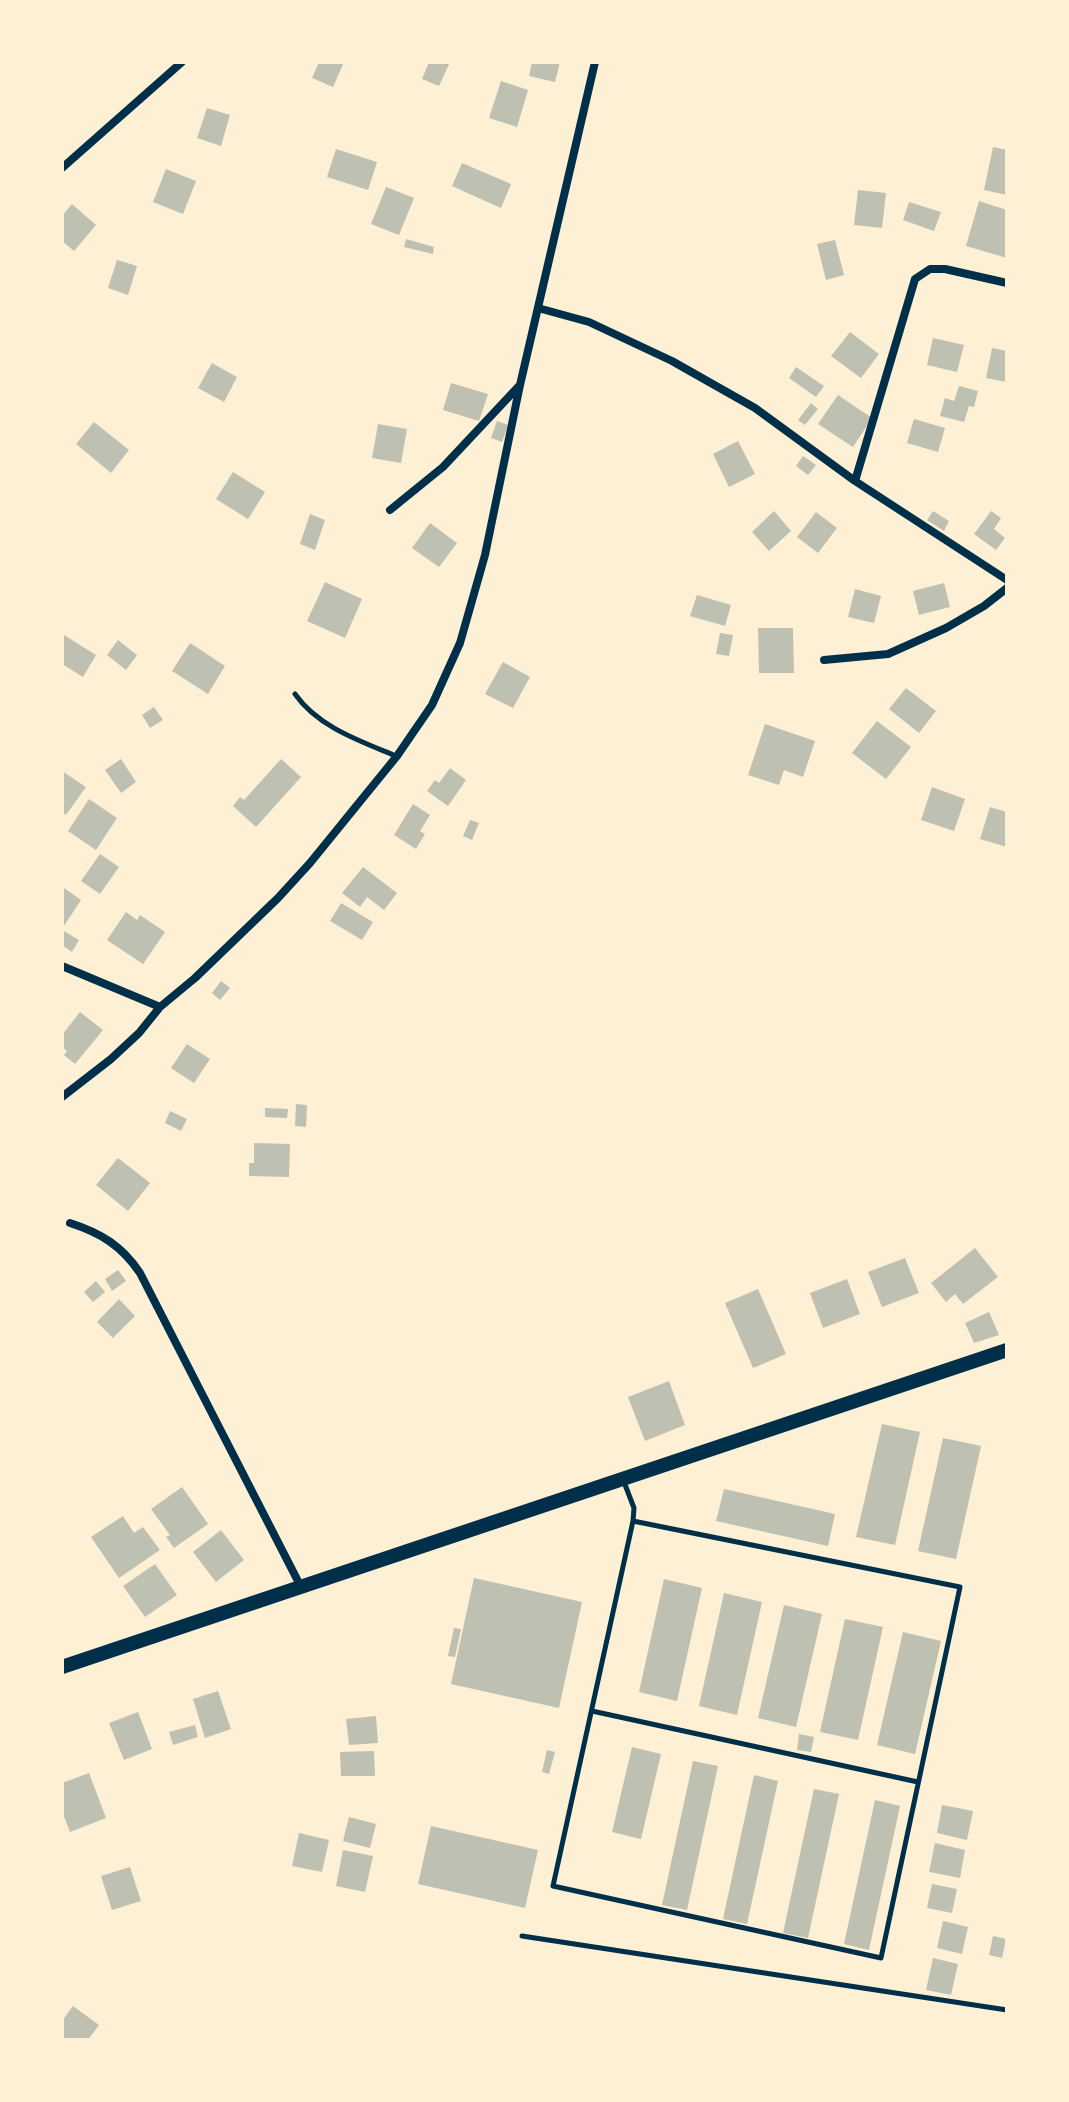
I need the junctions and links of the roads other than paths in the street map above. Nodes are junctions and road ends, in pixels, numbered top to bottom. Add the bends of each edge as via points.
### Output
1 (182, 62) edge
2 (595, 62) edge
3 (62, 168) edge
4 (1007, 283) edge
5 (538, 308) junction
6 (520, 385) junction
7 (855, 481) junction
8 (390, 510) dead end
9 (1007, 580) edge
10 (1007, 588) edge
11 (824, 660) dead end
12 (295, 694) dead end
13 (397, 756) junction
14 (62, 966) edge
15 (160, 1007) junction
16 (62, 1097) edge
17 (70, 1223) dead end
18 (1007, 1350) edge
19 (623, 1479) junction
20 (633, 1521) junction
21 (301, 1587) junction
22 (62, 1667) edge
23 (592, 1711) junction
24 (918, 1782) junction
25 (522, 1936) dead end
26 (1007, 2010) edge

1 - 3 street
2 - 5 street
4 - 7 street via 945,269 930,269 915,279
5 - 6 street
5 - 7 street via 589,322 672,361 755,408
6 - 8 street via 443,467
6 - 13 street via 485,555 460,643 432,705
7 - 9 street
10 - 11 street via 946,628 888,654
12 - 13 lane via 328,724
13 - 15 street via 278,898
14 - 15 street
15 - 16 street via 111,1059
17 - 21 street via 118,1246 140,1273
18 - 19 street
19 - 20 lane
19 - 21 street
20 - 23 lane
20 - 24 lane via 960,1587
21 - 22 street
23 - 24 lane
23 - 24 lane via 553,1886 819,1945 881,1958
25 - 26 lane

